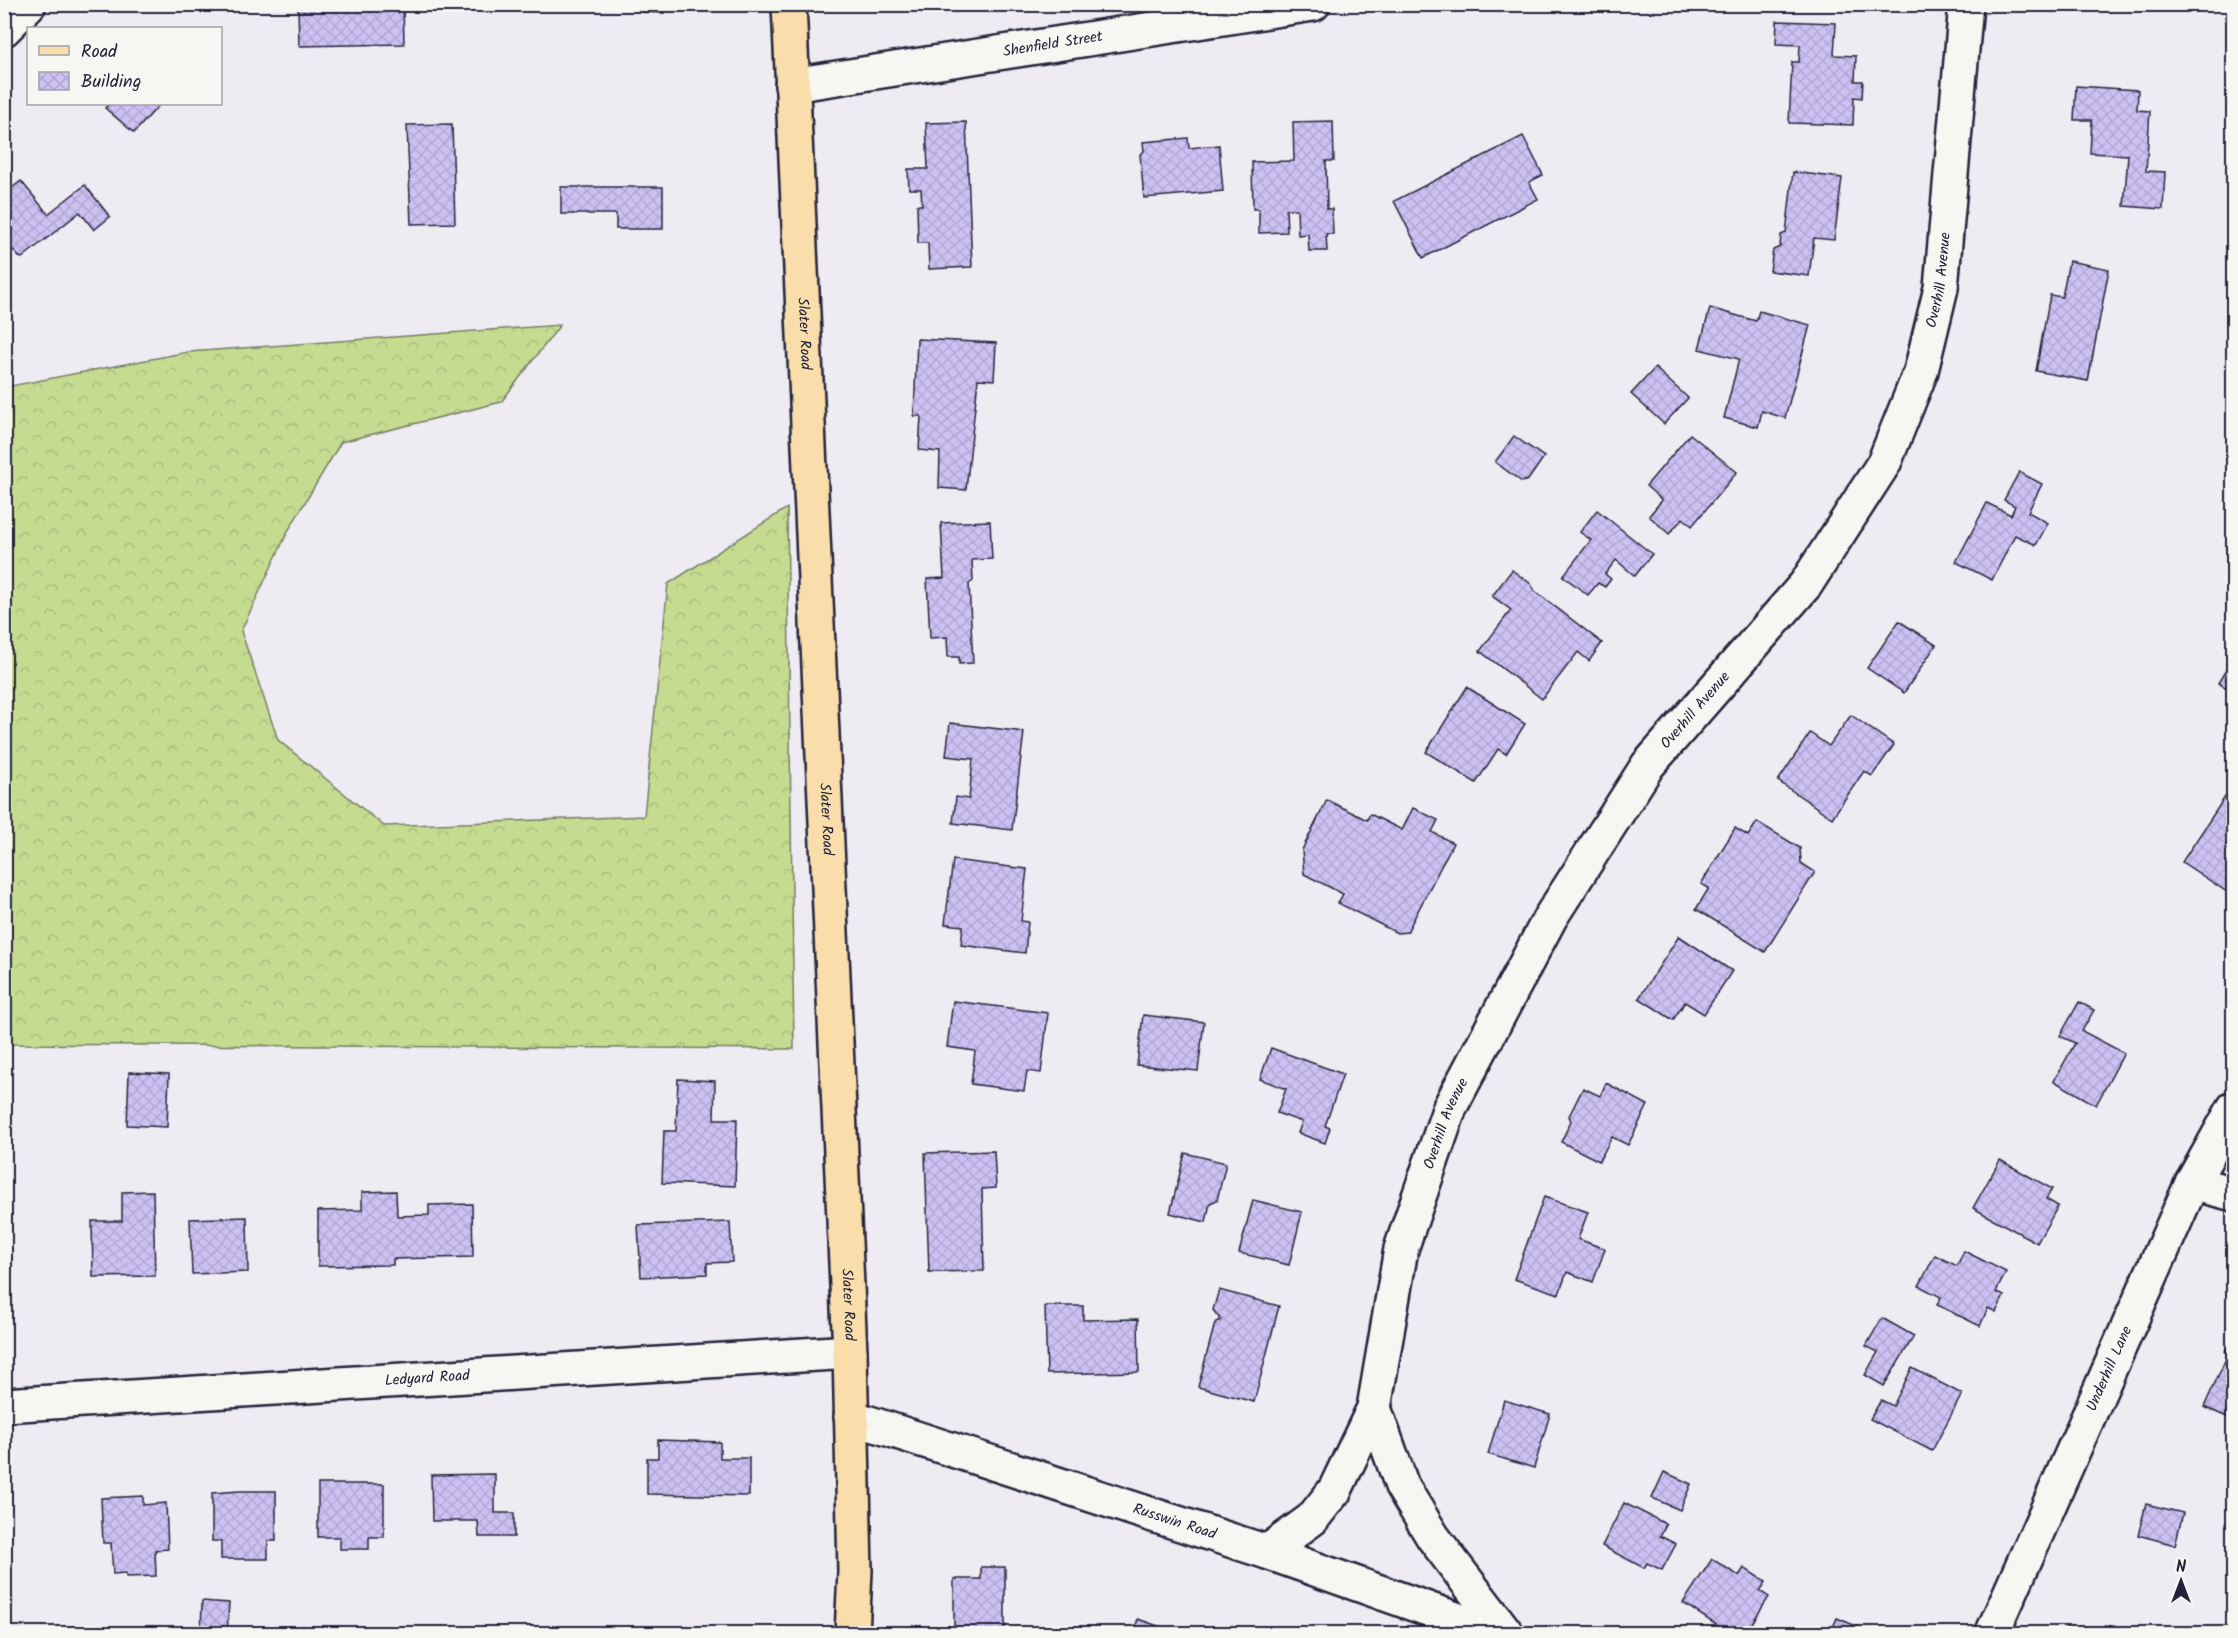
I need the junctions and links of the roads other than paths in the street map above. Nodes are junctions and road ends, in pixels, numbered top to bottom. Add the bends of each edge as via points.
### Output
1 (29, 4) edge
2 (789, 4) edge
3 (1313, 4) edge
4 (1966, 4) edge
5 (4, 29) edge
6 (792, 85) junction
7 (2234, 1108) edge
8 (2192, 1183) junction
9 (2234, 1194) edge
10 (850, 1352) junction
11 (4, 1405) edge
12 (1374, 1408) junction
13 (851, 1417) junction
14 (1267, 1552) junction
15 (852, 1634) edge
16 (1498, 1634) edge
17 (1507, 1634) edge
18 (1992, 1634) edge

1 - 5 street
2 - 6 main road, Slater Road
3 - 6 street, Shenfield Street
4 - 12 street, Overhill Avenue via 1941,288 1922,371 1884,463 1806,584 1648,765 1550,918 1450,1107 1401,1249
6 - 10 main road, Slater Road
7 - 8 street, Underhill Lane
8 - 9 street
8 - 18 street, Underhill Lane
10 - 11 street, Ledyard Road
10 - 13 main road, Slater Road
12 - 14 street, Overhill Avenue via 1335,1490 1312,1519
12 - 17 street, Overhill Avenue via 1402,1486 1433,1537
13 - 14 street, Russwin Road
13 - 15 main road, Slater Road via 855,1571
14 - 16 street, Russwin Road

